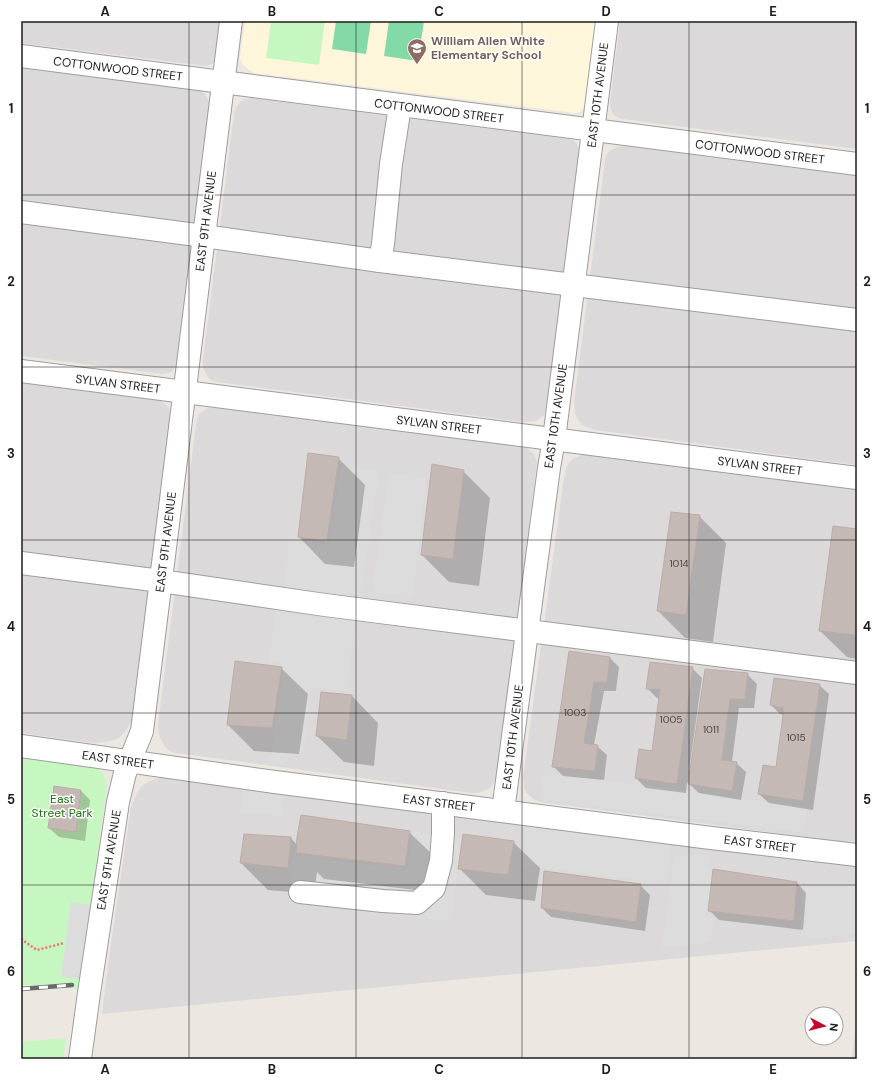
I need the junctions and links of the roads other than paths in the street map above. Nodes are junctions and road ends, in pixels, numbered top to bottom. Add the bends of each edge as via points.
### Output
1 (232, 21) edge
2 (607, 21) edge
3 (21, 56) edge
4 (224, 83) junction
5 (400, 106) junction
6 (594, 131) junction
7 (857, 164) edge
8 (21, 212) edge
9 (204, 236) junction
10 (380, 261) junction
11 (575, 284) junction
12 (857, 320) edge
13 (21, 371) edge
14 (184, 392) junction
15 (554, 439) junction
16 (857, 478) edge
17 (21, 564) edge
18 (161, 581) junction
19 (526, 631) junction
20 (857, 673) edge
21 (21, 746) edge
22 (130, 761) junction
23 (443, 803) junction
24 (503, 811) junction
25 (857, 855) edge
26 (300, 892) dead end
27 (80, 1059) edge

1 - 4 street, EAST 9TH AVENUE
2 - 6 street, EAST 10TH AVENUE
3 - 4 street, COTTONWOOD STREET
4 - 5 street, COTTONWOOD STREET
4 - 9 street, EAST 9TH AVENUE
5 - 6 street, COTTONWOOD STREET
5 - 10 street
6 - 7 street, COTTONWOOD STREET
6 - 11 street, EAST 10TH AVENUE
8 - 9 street
9 - 10 street
9 - 14 street, EAST 9TH AVENUE
10 - 11 street
11 - 12 street
11 - 15 street, EAST 10TH AVENUE
13 - 14 street, SYLVAN STREET
14 - 15 street, SYLVAN STREET
14 - 18 street, EAST 9TH AVENUE
15 - 16 street, SYLVAN STREET
15 - 19 street, EAST 10TH AVENUE
17 - 18 street
18 - 19 street
18 - 22 street, EAST 9TH AVENUE via 142,731
19 - 20 street
19 - 24 street, EAST 10TH AVENUE
21 - 22 street, EAST STREET
22 - 23 street, EAST STREET
22 - 27 street, EAST 9TH AVENUE via 118,802
23 - 24 street, EAST STREET
23 - 26 street via 441,861 436,882 434,888 417,903
24 - 25 street, EAST STREET

